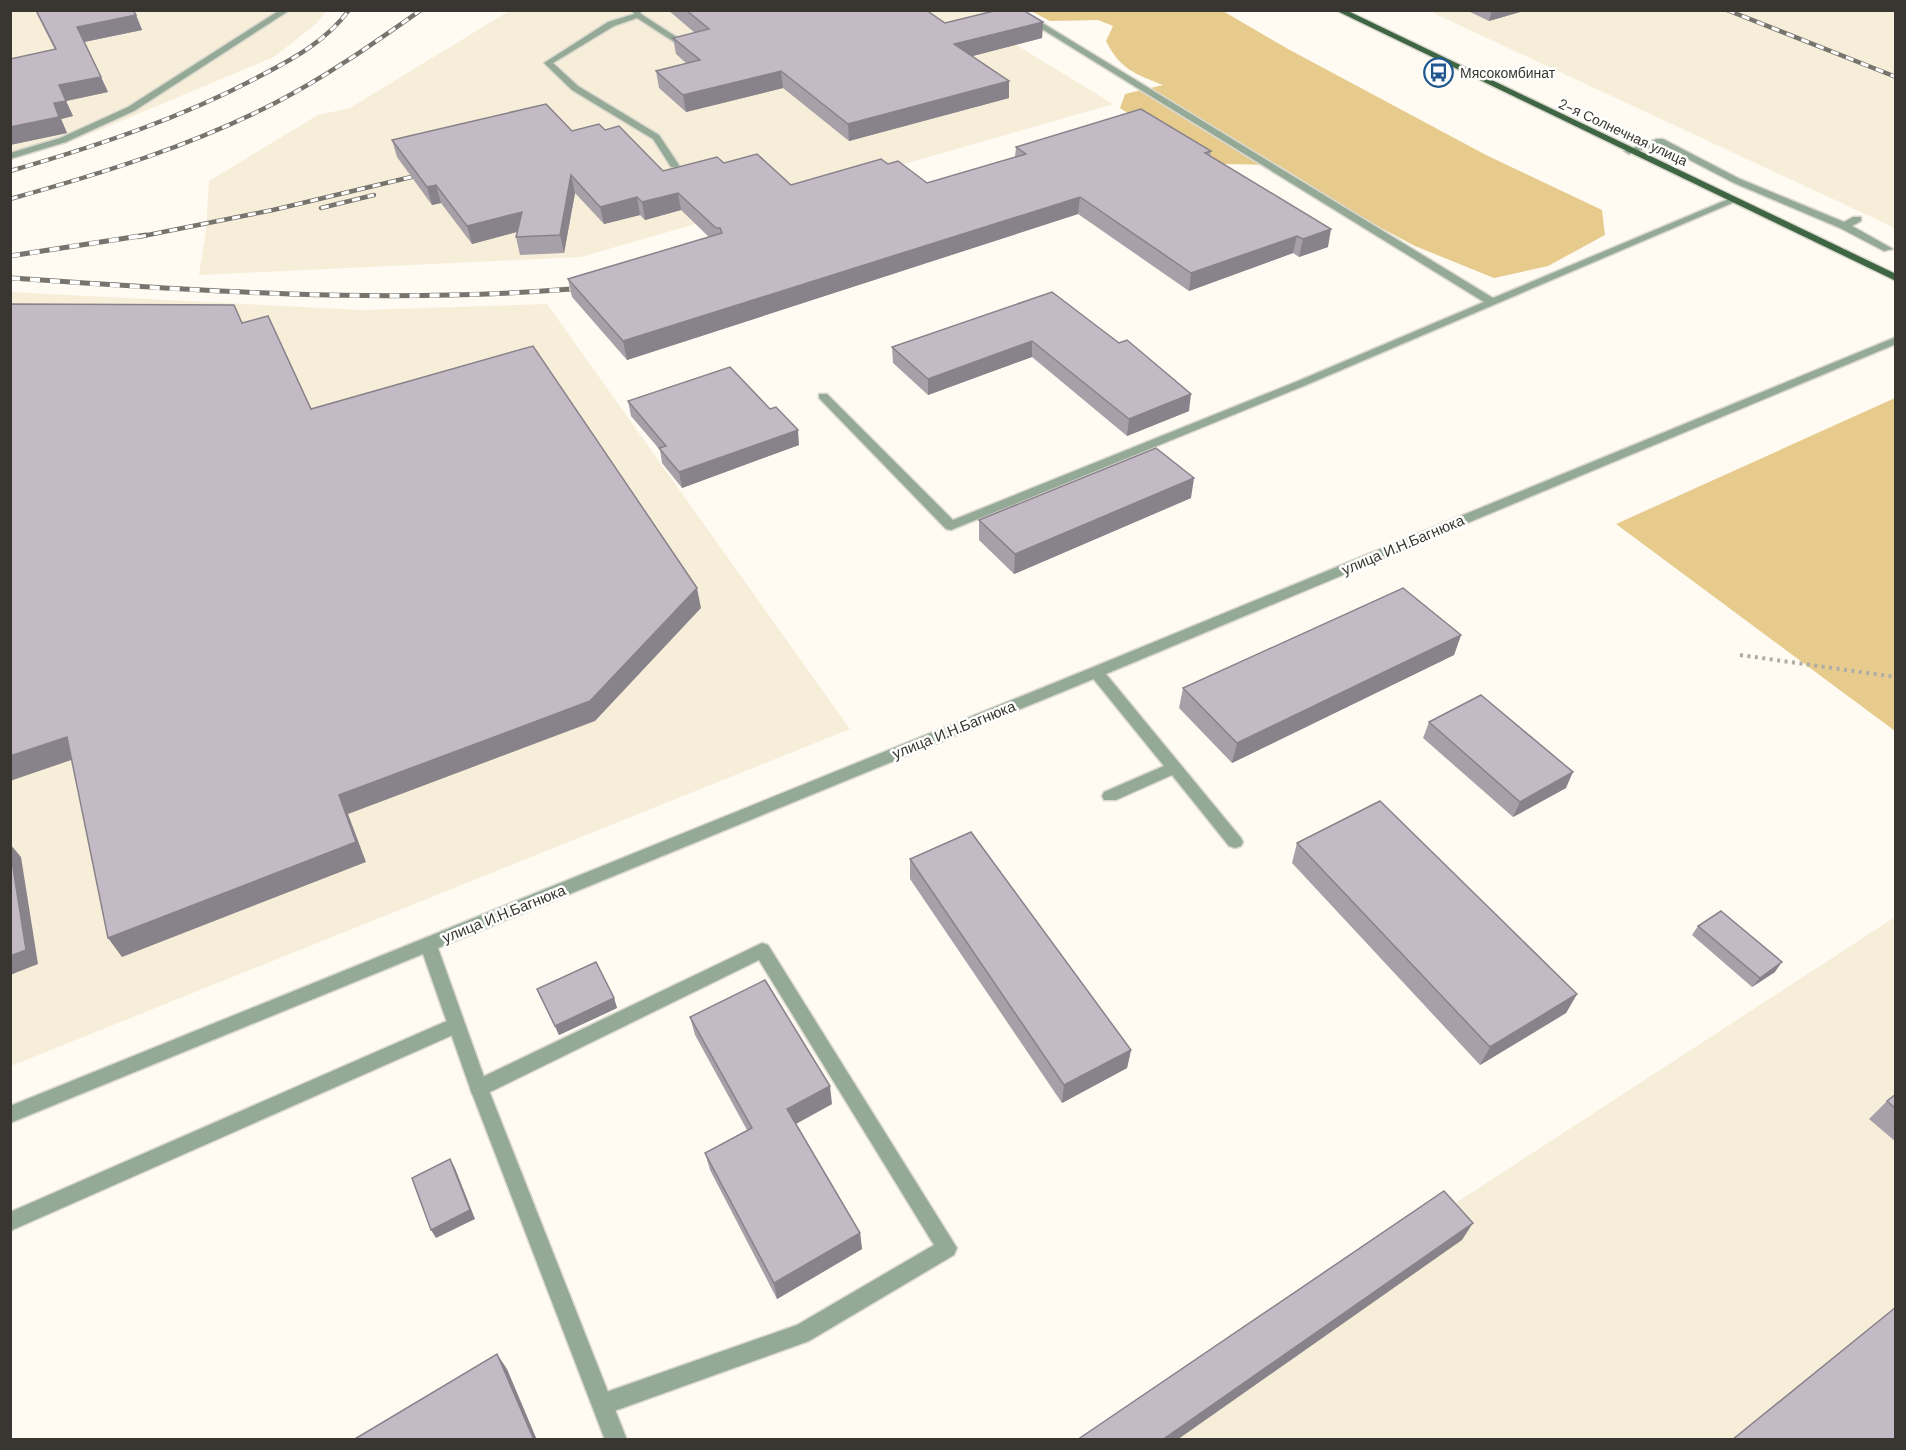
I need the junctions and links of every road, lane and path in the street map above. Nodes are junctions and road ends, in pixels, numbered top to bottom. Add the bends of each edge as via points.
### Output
1 (286, 10) edge
2 (1015, 10) edge
3 (1339, 10) edge
4 (637, 13) edge
5 (685, 45) edge
6 (1629, 151) junction
7 (10, 156) edge
8 (674, 165) dead end
9 (1734, 200) junction
10 (1857, 219) dead end
11 (1844, 226) junction
12 (1888, 249) dead end
13 (1896, 278) edge
14 (1492, 302) junction
15 (1896, 340) edge
16 (823, 396) dead end
17 (1740, 655) dead end
18 (1096, 672) junction
19 (1896, 677) edge
20 (1174, 768) junction
21 (1110, 796) dead end
22 (1235, 843) dead end
23 (428, 945) junction
24 (456, 1025) junction
25 (479, 1088) junction
26 (10, 1115) edge
27 (10, 1222) edge
28 (603, 1404) junction
29 (615, 1440) edge

1 - 7 street via 131,108 63,141
2 - 14 street
3 - 6 main road, 2-я Солнечная улица
4 - 5 street
4 - 8 street via 611,24 548,63 575,88 656,137
6 - 9 main road, 2-я Солнечная улица
6 - 11 street via 1660,141 1737,181
9 - 13 main road, 2-я Солнечная улица
9 - 14 street
10 - 11 street
11 - 12 street
14 - 16 street via 951,526
15 - 18 street, улица И.Н.Багнюка
17 - 19 path
18 - 20 street
18 - 23 street, улица И.Н.Багнюка
20 - 21 street
20 - 22 street
23 - 24 street
23 - 26 street, улица И.Н.Багнюка
24 - 25 street
24 - 27 street
25 - 28 street
25 - 28 street via 762,950 947,1248 802,1334
28 - 29 street

